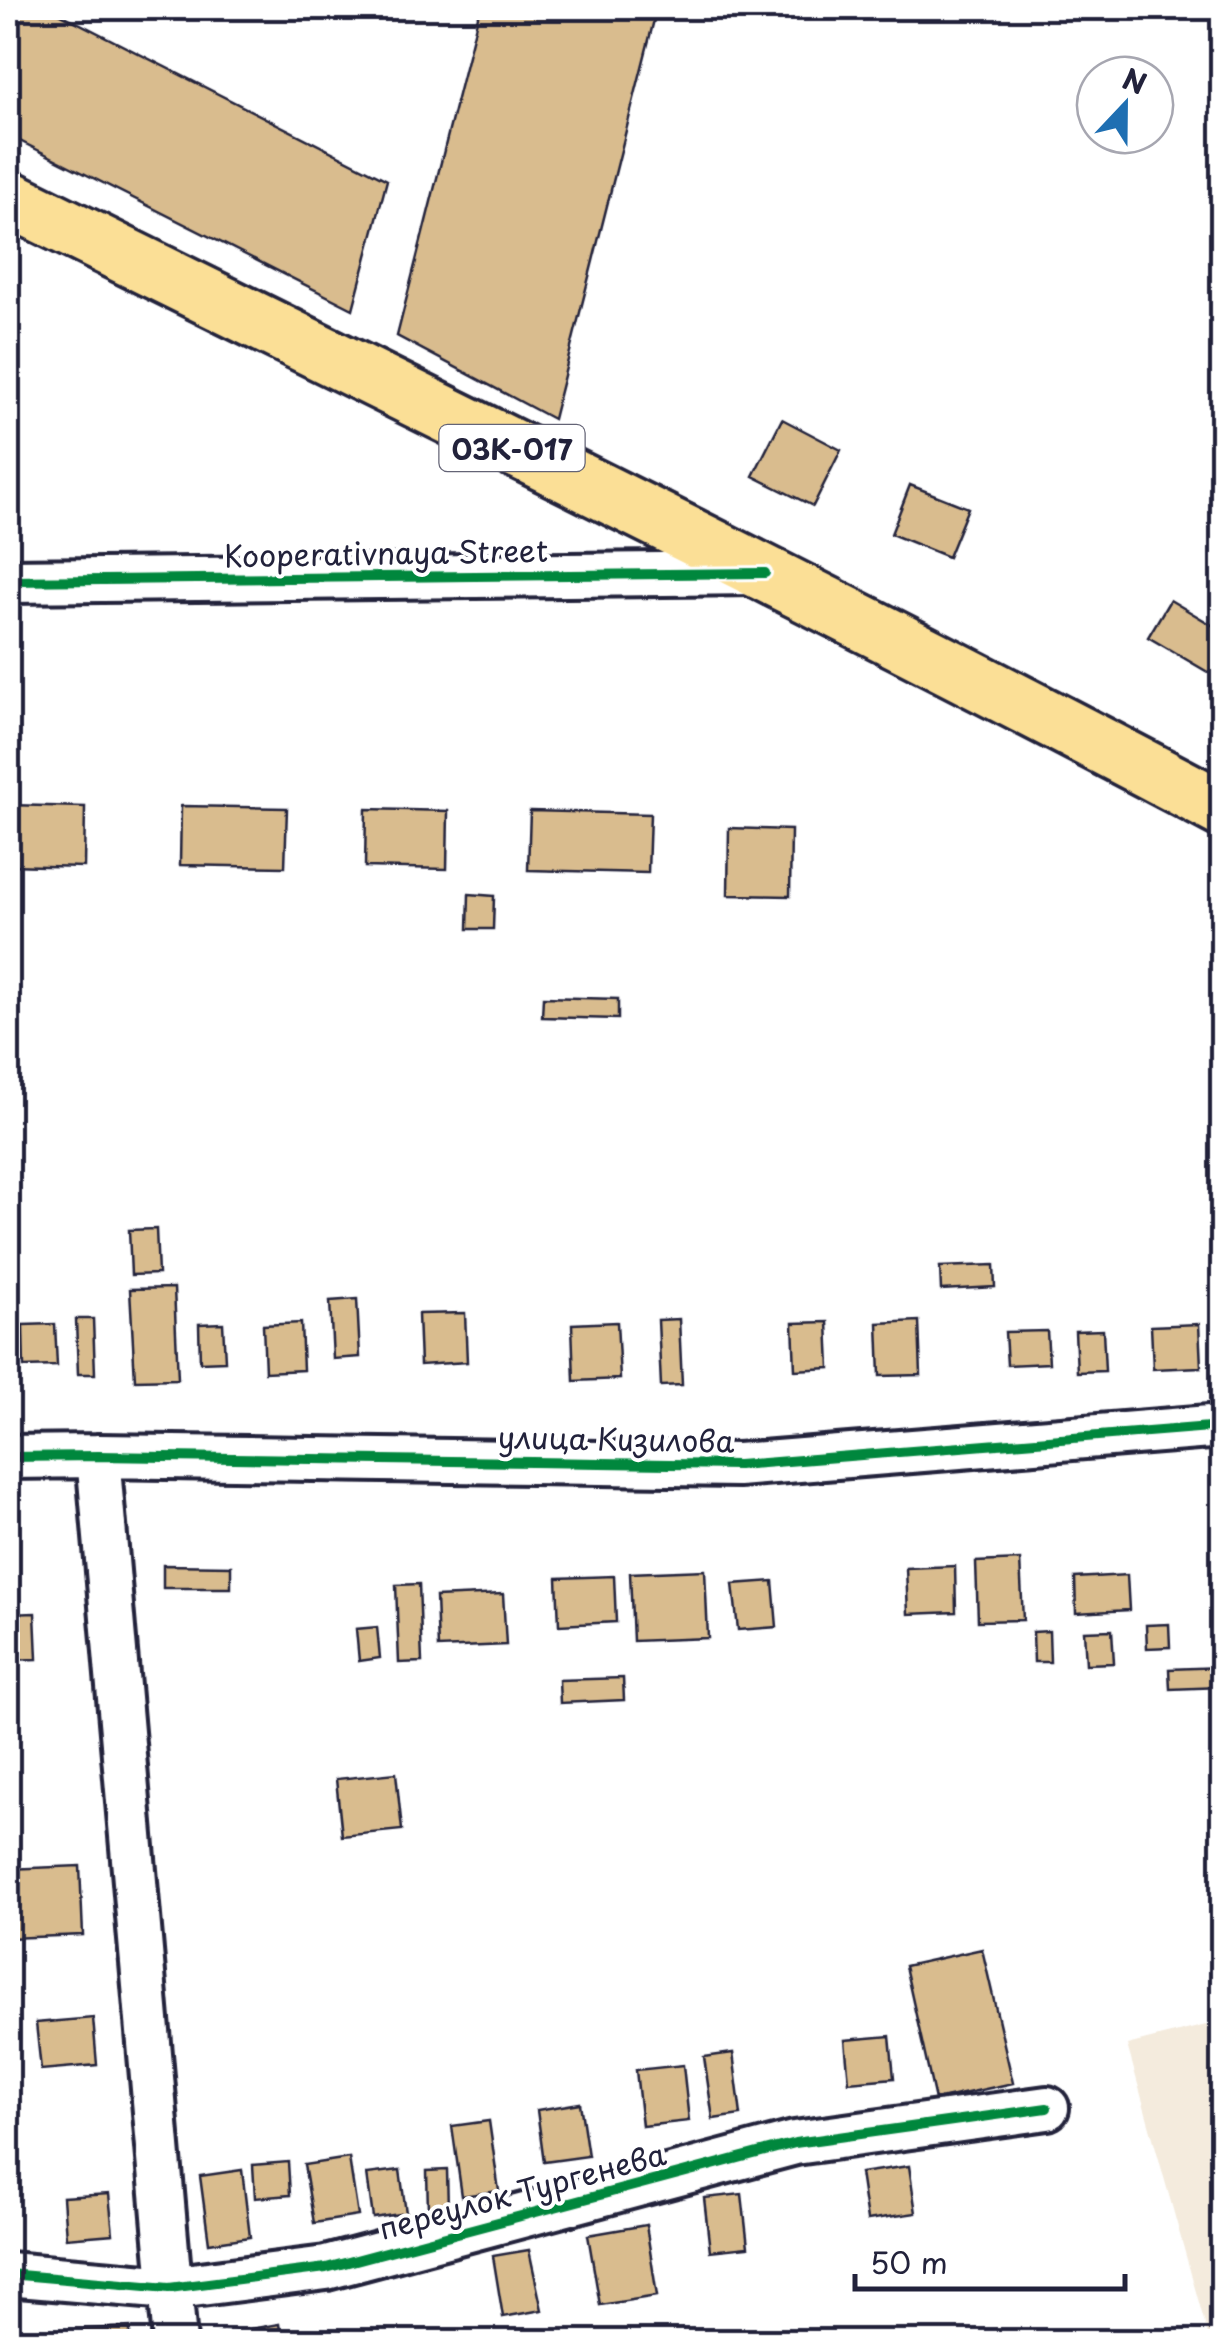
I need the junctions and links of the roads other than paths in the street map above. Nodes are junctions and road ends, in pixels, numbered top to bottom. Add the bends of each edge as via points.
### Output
1 (8, 198) edge
2 (765, 573) junction
3 (8, 581) edge
4 (1222, 809) edge
5 (1222, 1426) edge
6 (98, 1456) junction
7 (8, 1457) edge
8 (1046, 2108) dead end
9 (8, 2274) edge
10 (170, 2288) junction
11 (175, 2342) edge

1 - 2 main road, 03К-017
2 - 3 street, Kooperativnaya Street
2 - 4 main road, 03К-017
5 - 6 street, улица Кизилова via 738,1466
6 - 7 street, улица Кизилова
6 - 10 street
8 - 10 street, переулок Тургенева via 794,2143 326,2268
9 - 10 street, переулок Тургенева
10 - 11 street

